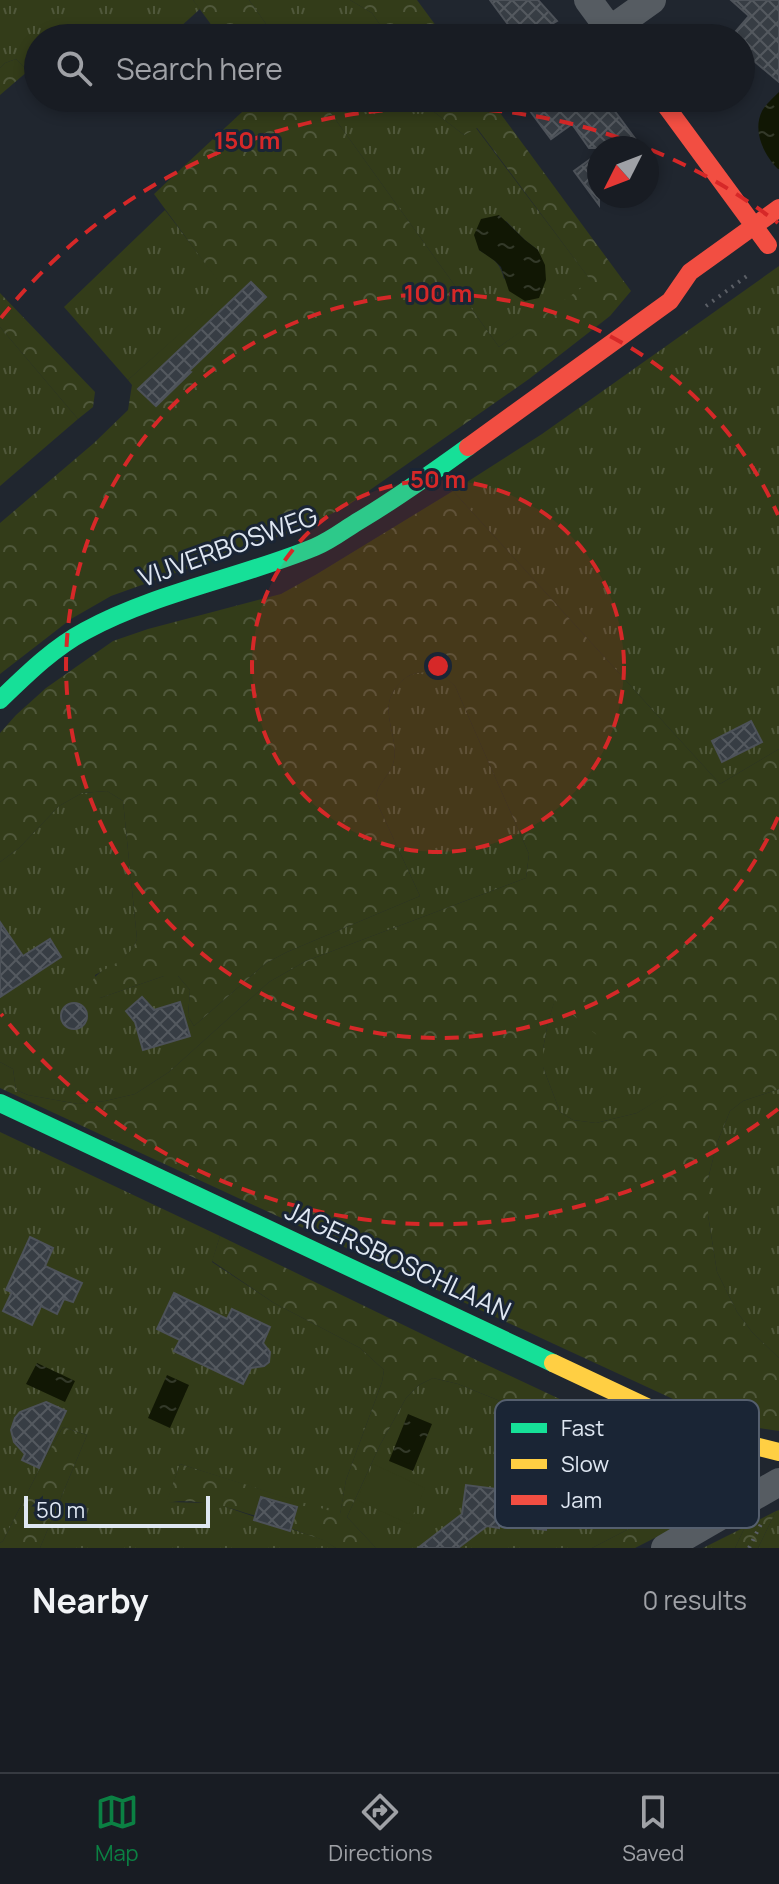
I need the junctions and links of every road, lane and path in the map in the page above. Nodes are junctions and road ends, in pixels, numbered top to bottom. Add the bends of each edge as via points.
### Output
1 (588, 0) edge
2 (652, 0) edge
3 (606, 24) edge
4 (624, 24) edge
5 (670, 112) edge
6 (779, 208) edge
7 (754, 226) junction
8 (774, 241) edge
9 (753, 256) dead end
10 (694, 295) dead end
11 (670, 301) junction
12 (0, 700) edge
13 (0, 1103) edge
14 (632, 1400) edge
15 (759, 1447) edge
16 (779, 1452) edge
17 (779, 1482) edge
18 (759, 1494) edge
19 (700, 1528) edge
20 (665, 1548) edge

1 - 3 street
2 - 4 street
5 - 7 street
6 - 7 street, VIJVERBOSWEG
7 - 8 street
7 - 11 street, VIJVERBOSWEG via 690,272
8 - 9 street
10 - 11 street, VIJVERBOSWEG
11 - 12 street, VIJVERBOSWEG via 400,496 318,546 120,614 55,651
13 - 14 street, JAGERSBOSCHLAAN
15 - 16 street, JAGERSBOSCHLAAN
17 - 18 street
19 - 20 street

